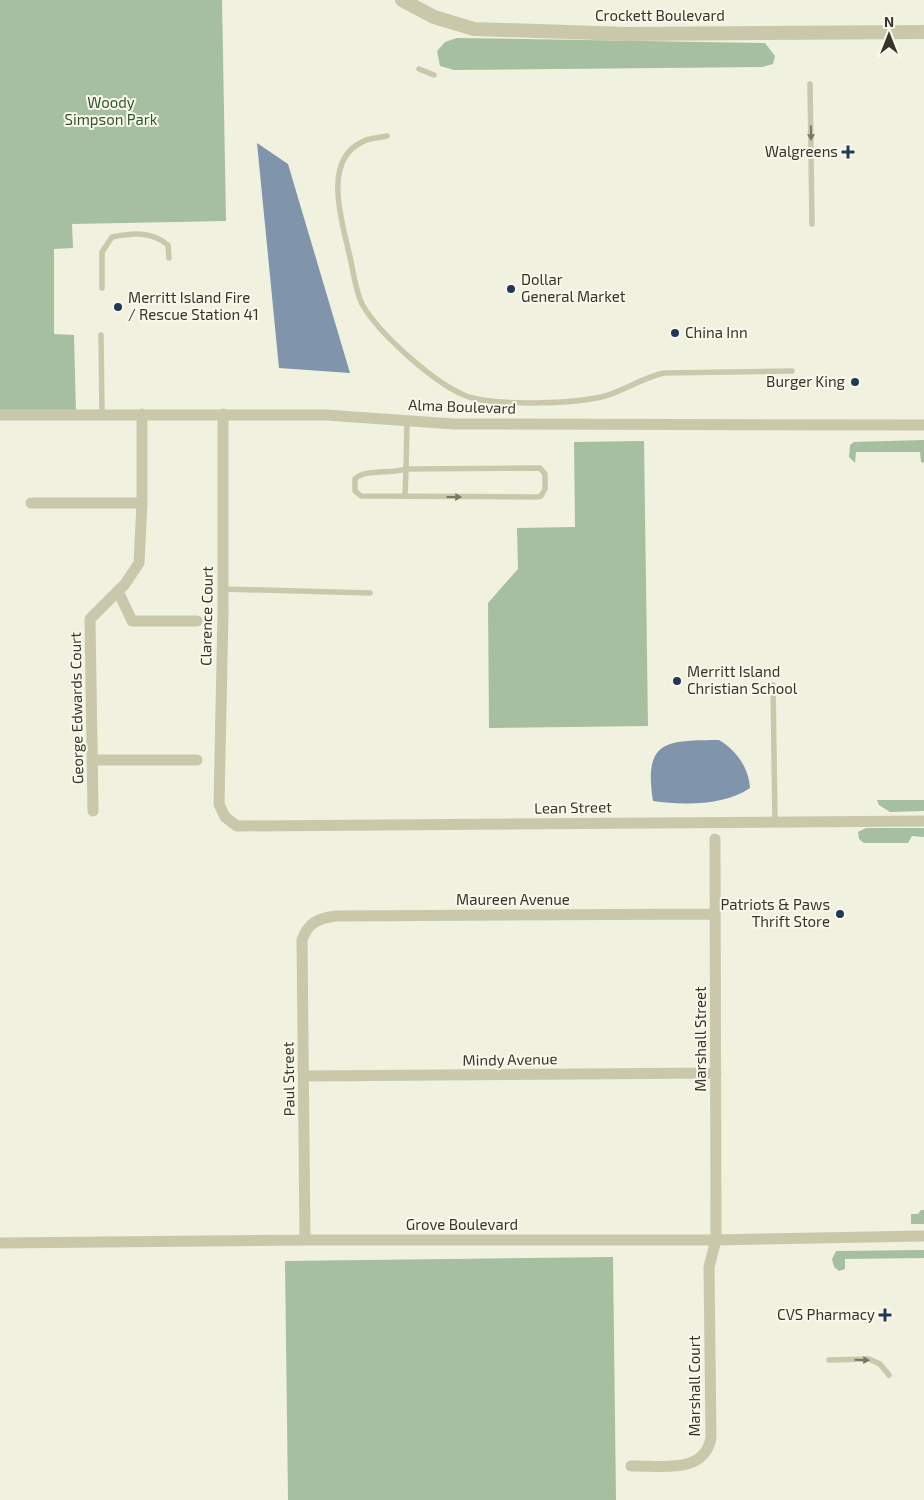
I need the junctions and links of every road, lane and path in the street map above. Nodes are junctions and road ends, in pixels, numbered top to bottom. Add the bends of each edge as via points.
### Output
1 (402, 0) edge
2 (924, 32) edge
3 (419, 69) dead end
4 (434, 75) dead end
5 (810, 84) dead end
6 (387, 136) dead end
7 (812, 224) dead end
8 (169, 258) dead end
9 (102, 288) dead end
10 (101, 335) dead end
11 (792, 371) dead end
12 (142, 414) junction
13 (223, 414) junction
14 (0, 415) edge
15 (102, 415) junction
16 (407, 421) junction
17 (924, 425) edge
18 (406, 469) junction
19 (405, 496) junction
20 (31, 503) dead end
21 (142, 503) junction
22 (223, 589) junction
23 (118, 591) junction
24 (370, 593) dead end
25 (197, 621) dead end
26 (774, 685) dead end
27 (94, 760) junction
28 (196, 760) dead end
29 (93, 811) dead end
30 (225, 817) joint
31 (924, 820) edge
32 (775, 821) junction
33 (715, 839) dead end
34 (715, 914) junction
35 (313, 922) joint
36 (716, 1073) junction
37 (304, 1076) junction
38 (924, 1236) edge
39 (305, 1240) junction
40 (716, 1240) junction
41 (0, 1243) edge
42 (829, 1360) dead end
43 (889, 1375) dead end
44 (631, 1466) dead end

1 - 2 street, Crockett Boulevard via 434,17 474,29 627,34
3 - 4 lane
5 -> 7 lane
6 - 11 lane via 362,142 351,150 339,171 337,194 340,214 362,303 386,336 445,385 470,397 513,402 586,400 606,396 644,378 664,373
8 - 9 lane via 168,245 160,238 144,233 112,237 102,252
10 - 15 lane
12 - 13 street, Alma Boulevard
12 - 15 street, Alma Boulevard
12 - 21 street, George Edwards Court
13 - 16 street, Alma Boulevard via 326,415
13 - 22 street, Clarence Court
14 - 15 street, Alma Boulevard
16 - 17 street, Alma Boulevard via 464,424
16 - 18 lane
18 - 19 lane
18 - 19 lane via 364,474 355,479 358,496
19 -> 18 lane via 537,497 545,489 545,474 540,468
20 - 21 street
21 - 23 street, George Edwards Court via 139,563
22 - 24 lane
22 - 30 street, Clarence Court via 219,804
23 - 25 street via 132,621
23 - 27 street, George Edwards Court via 90,618
26 - 32 lane
27 - 28 street
27 - 29 street, George Edwards Court
30 - 32 street, Lean Street via 237,826
31 - 32 street, Lean Street
33 - 34 street, Marshall Street
34 - 35 street, Maureen Avenue via 336,916
34 - 36 street, Marshall Street
35 - 37 street, Paul Street via 305,930 302,940
36 - 37 street, Mindy Avenue
36 - 40 street, Marshall Street
37 - 39 street, Paul Street
38 - 40 street, Grove Boulevard
39 - 40 street, Grove Boulevard
39 - 41 street, Grove Boulevard
40 - 44 street, Marshall Court via 709,1267 712,1425 709,1448 698,1462 688,1465
42 -> 43 lane via 870,1360 880,1364

